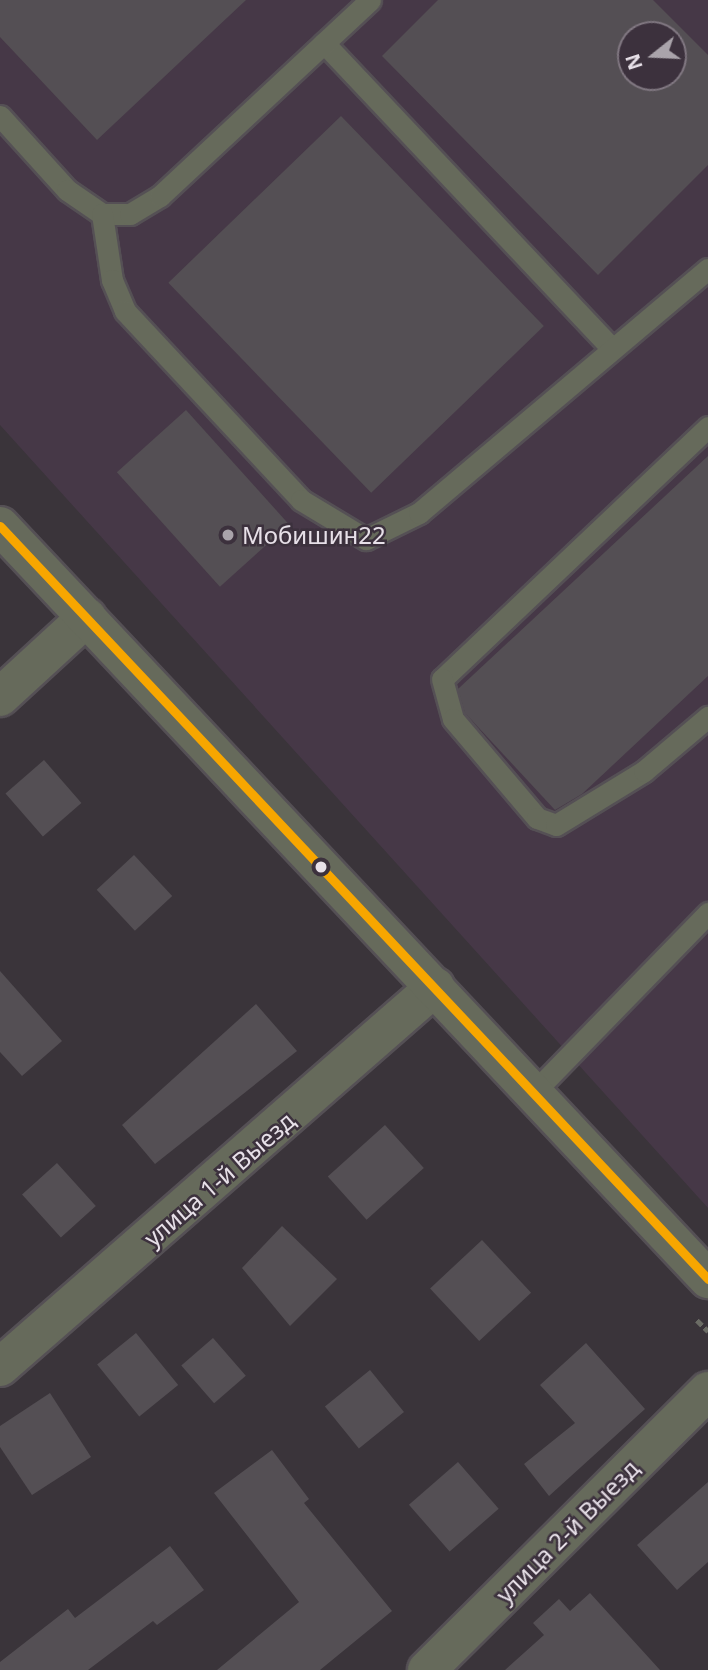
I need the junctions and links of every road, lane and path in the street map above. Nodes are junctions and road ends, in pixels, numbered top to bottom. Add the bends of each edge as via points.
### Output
1 (370, 0) edge
2 (324, 43) junction
3 (0, 116) edge
4 (102, 214) junction
5 (708, 269) edge
6 (612, 349) junction
7 (708, 426) edge
8 (0, 526) edge
9 (87, 617) junction
10 (0, 698) edge
11 (708, 717) edge
12 (708, 913) edge
13 (436, 987) junction
14 (534, 1092) junction
15 (708, 1279) edge
16 (0, 1367) edge
17 (708, 1391) edge
18 (427, 1670) edge

1 - 2 lane
2 - 4 lane via 160,196 130,214
2 - 6 lane
3 - 4 lane via 67,190
4 - 6 lane via 112,280 125,311 301,499 366,539 419,513
5 - 6 lane
7 - 11 lane via 442,679 453,719 537,818 556,825 644,771
8 - 9 street
9 - 10 street
9 - 13 street
12 - 14 lane
13 - 14 street
13 - 16 street, улица 1-й Выезд
14 - 15 street
17 - 18 street, улица 2-й Выезд

